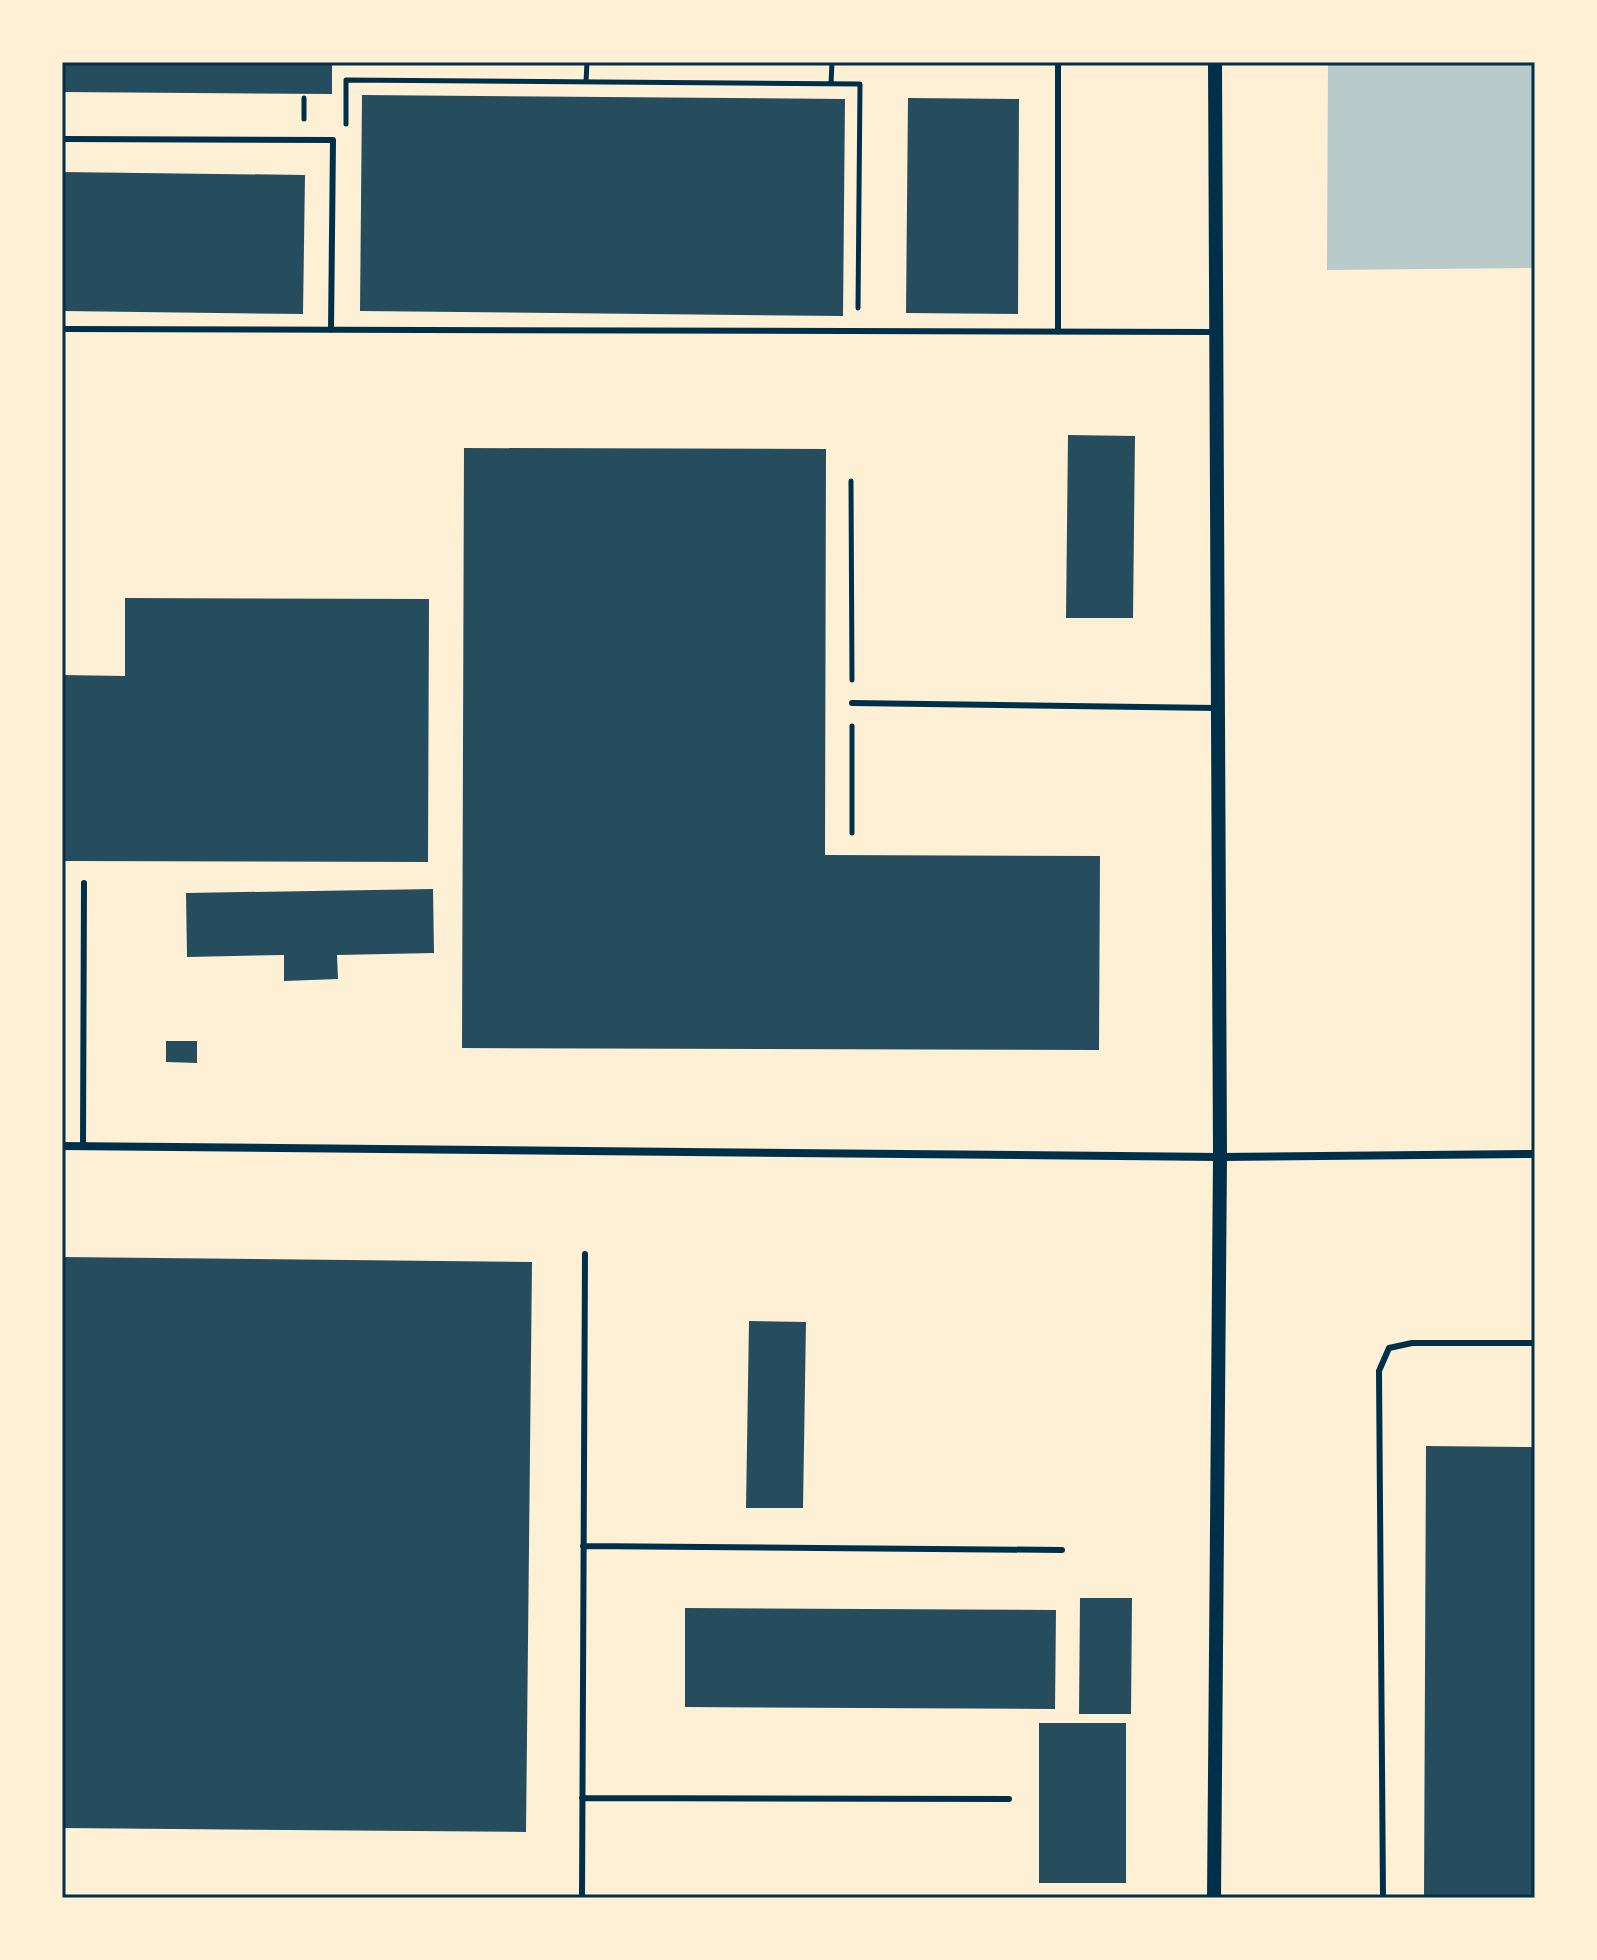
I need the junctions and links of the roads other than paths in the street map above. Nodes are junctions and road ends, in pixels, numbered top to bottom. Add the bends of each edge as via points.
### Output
1 (1058, 62) edge
2 (1215, 62) edge
3 (62, 139) edge
4 (62, 329) edge
5 (331, 330) junction
6 (1058, 332) junction
7 (1216, 332) junction
8 (852, 703) road end
9 (1217, 708) junction
10 (84, 883) dead end
11 (62, 1146) edge
12 (83, 1146) junction
13 (1535, 1154) edge
14 (1220, 1157) junction
15 (585, 1254) dead end
16 (1535, 1343) edge
17 (583, 1546) junction
18 (1062, 1550) dead end
19 (582, 1798) junction
20 (1009, 1799) dead end
21 (582, 1898) edge
22 (1214, 1898) edge
23 (1383, 1898) edge

1 - 6 lane
2 - 7 street
3 - 5 lane via 333,140
4 - 5 lane
5 - 6 lane
6 - 7 lane
7 - 9 street
8 - 9 lane
9 - 14 street
10 - 12 lane
11 - 12 street
12 - 14 street
13 - 14 street
14 - 22 street
15 - 17 lane
16 - 23 lane via 1412,1343 1389,1348 1379,1371
17 - 18 lane
17 - 19 lane
19 - 20 lane
19 - 21 lane

